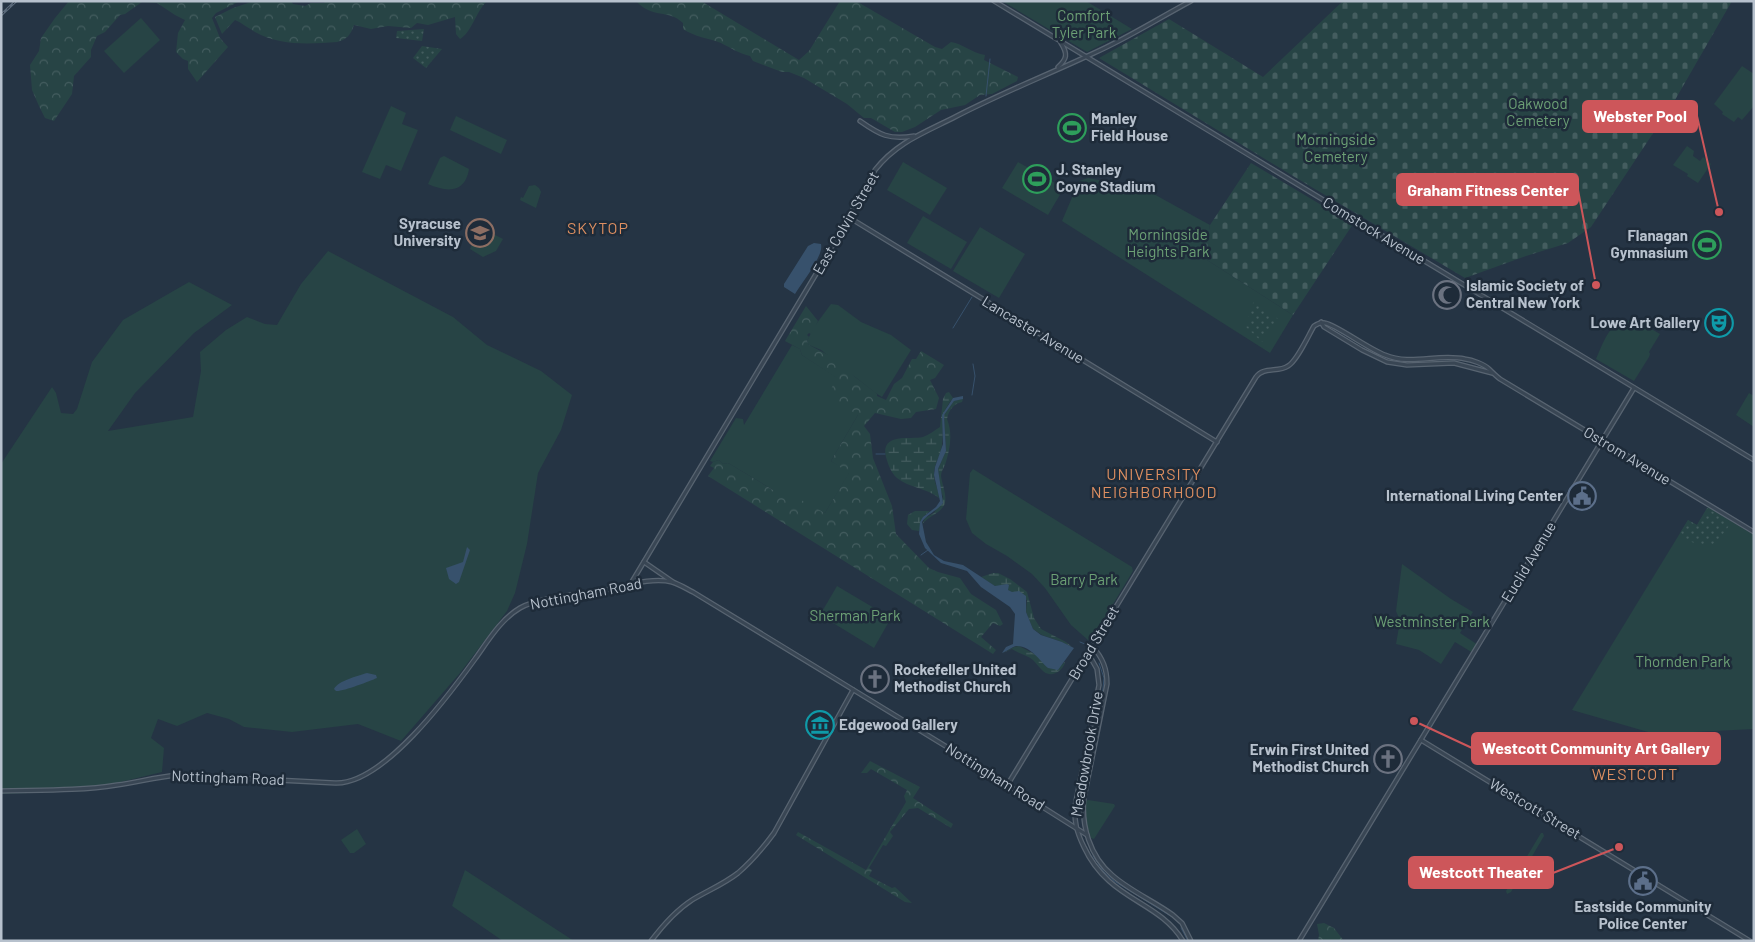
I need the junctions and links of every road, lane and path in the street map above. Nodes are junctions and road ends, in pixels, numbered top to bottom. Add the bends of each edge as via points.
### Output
1 (994, 1) edge
2 (1191, 1) edge
3 (1059, 41) junction
4 (1086, 57) junction
5 (1053, 71) junction
6 (860, 121) dead end
7 (917, 136) junction
8 (850, 218) junction
9 (1492, 373) joint
10 (1634, 388) junction
11 (1602, 441) junction
12 (1217, 442) junction
13 (1754, 460) edge
14 (1754, 532) edge
15 (644, 562) junction
16 (673, 582) junction
17 (630, 585) junction
18 (1092, 646) junction
19 (1096, 650) junction
20 (1088, 653) junction
21 (852, 690) junction
22 (1421, 740) junction
23 (1008, 784) junction
24 (1, 791) edge
25 (1076, 828) junction
26 (1087, 835) junction
27 (651, 941) edge
28 (1183, 941) edge
29 (1191, 941) edge
30 (1299, 941) edge
31 (1750, 941) edge

1 - 3 street, Comstock Avenue
2 - 4 street, East Colvin Street
3 - 4 street, Comstock Avenue
3 - 5 street via 1066,58
4 - 5 street, East Colvin Street
4 - 10 street, Comstock Avenue
5 - 7 street, East Colvin Street
6 - 7 street via 887,137
7 - 8 street, East Colvin Street via 884,159
8 - 12 street, Lancaster Avenue
8 - 15 street, East Colvin Street
9 - 11 street, Ostrom Avenue
9 - 12 street, Broad Street via 1454,363 1407,365 1387,362 1324,327 1321,322 1314,326 1291,365 1259,372
10 - 11 street, Euclid Avenue
10 - 13 street, Comstock Avenue
11 - 14 street, Ostrom Avenue
11 - 22 street, Euclid Avenue
12 - 18 street, Broad Street
15 - 16 street
15 - 17 street, East Colvin Street
16 - 17 street, Nottingham Road
16 - 21 street, Nottingham Road
17 - 24 street, Nottingham Road via 537,602 511,614 414,735 368,773 351,782 178,775 91,788
18 - 19 street, Meadowbrook Drive
18 - 20 street, Broad Street
19 - 20 street
19 - 26 street, Meadowbrook Drive via 1105,666 1107,684 1084,798 1083,817
20 - 23 street, Broad Street
20 - 25 street, Meadowbrook Drive via 1097,668 1099,685 1075,806
21 - 23 street, Nottingham Road
21 - 27 street via 765,845 738,872 679,910
22 - 30 street, Euclid Avenue
22 - 31 street, Westcott Street
23 - 25 street, Nottingham Road
25 - 26 street, Nottingham Road
25 - 28 street, Meadowbrook Drive via 1101,874 1168,921
26 - 29 street, Meadowbrook Drive via 1098,858 1111,874 1173,915 1182,923

